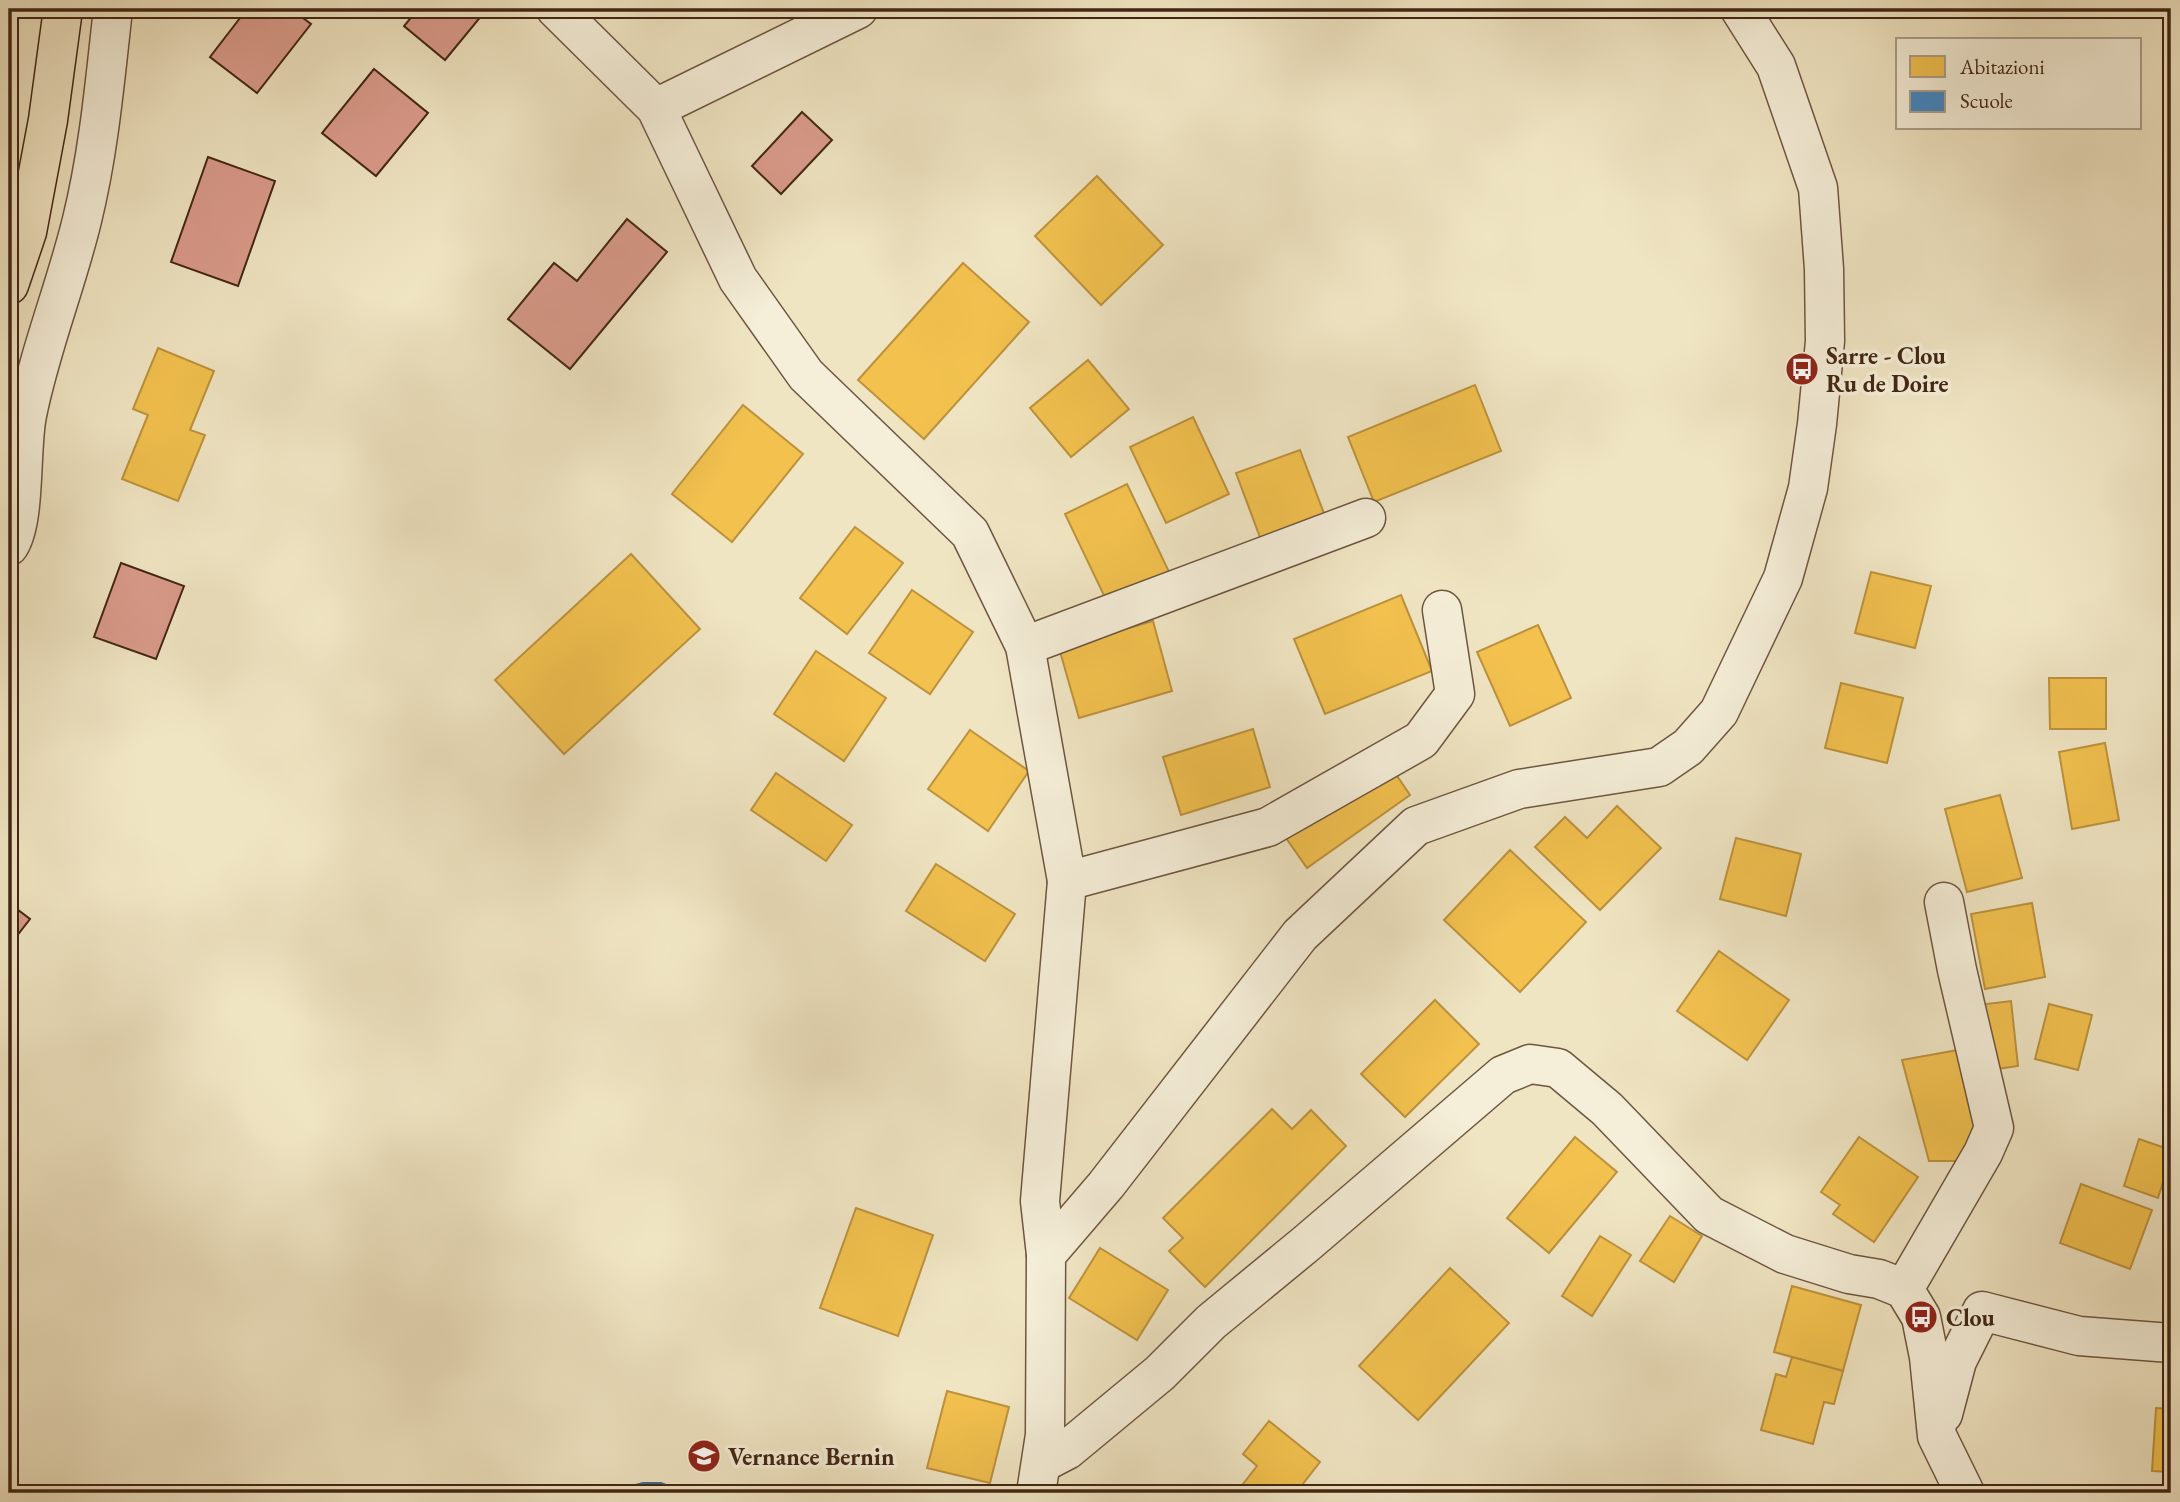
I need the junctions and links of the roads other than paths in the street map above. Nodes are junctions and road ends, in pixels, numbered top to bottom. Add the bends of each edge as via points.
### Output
1 (62, 9) edge
2 (113, 9) edge
3 (556, 9) edge
4 (858, 9) edge
5 (1740, 9) edge
6 (656, 108) junction
7 (18, 231) edge
8 (9, 285) edge
9 (1366, 519) dead end
10 (9, 546) edge
11 (1442, 610) dead end
12 (1025, 646) junction
13 (1067, 881) junction
14 (1944, 902) dead end
15 (1046, 1255) junction
16 (1904, 1289) junction
17 (2171, 1343) edge
18 (1937, 1436) junction
19 (1039, 1478) edge
20 (1965, 1493) edge

1 - 7 main road via 48,120
2 - 10 street via 96,149 82,219 34,380 26,420 19,519
3 - 6 street
4 - 6 street
5 - 15 street via 1776,66 1818,188 1825,341 1808,488 1783,578 1719,712 1688,747 1659,767 1519,789 1416,826 1300,935 1107,1185
6 - 12 street via 738,279 806,374 970,533
7 - 8 main road
9 - 12 street
11 - 13 street via 1455,694 1422,740 1268,827
12 - 13 street
13 - 15 street via 1040,1201
14 - 16 street via 1994,1128
15 - 19 street via 1045,1435
16 - 18 street via 1921,1317
16 - 19 street via 1785,1254 1709,1215 1607,1109 1558,1068 1530,1064 1503,1075 1211,1322 1160,1373
17 - 18 street via 2078,1336 1982,1311 1957,1361
18 - 20 street

